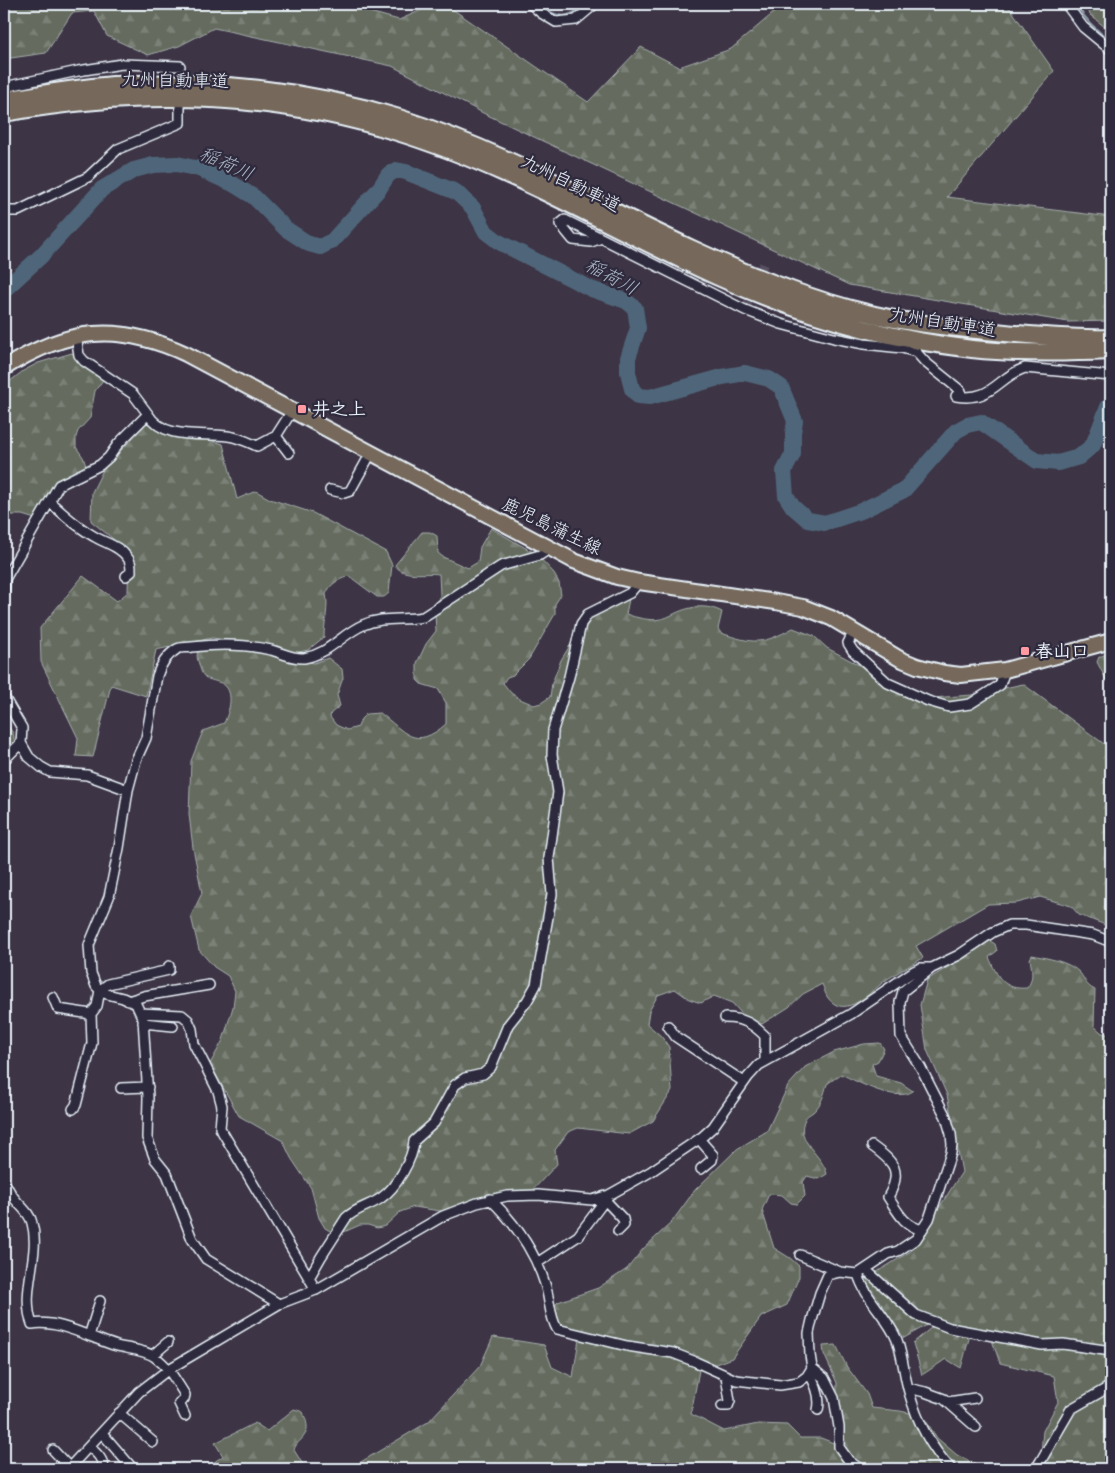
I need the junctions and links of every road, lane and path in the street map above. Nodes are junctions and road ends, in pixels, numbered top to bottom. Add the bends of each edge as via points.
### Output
1 (531, 4) edge
2 (595, 4) edge
3 (1066, 4) edge
4 (1111, 50) edge
5 (180, 66) dead end
6 (4, 87) edge
7 (4, 100) edge
8 (180, 106) dead end
9 (4, 113) edge
10 (4, 211) edge
11 (599, 239) dead end
12 (76, 336) junction
13 (1111, 338) edge
14 (1111, 351) edge
15 (4, 368) edge
16 (1111, 376) edge
17 (292, 411) junction
18 (148, 414) junction
19 (276, 436) junction
20 (289, 453) dead end
21 (371, 453) junction
22 (330, 490) dead end
23 (50, 502) junction
24 (548, 549) junction
25 (126, 576) dead end
26 (639, 582) junction
27 (4, 595) edge
28 (854, 631) junction
29 (1111, 641) edge
30 (1005, 670) junction
31 (4, 697) edge
32 (21, 742) junction
33 (4, 760) edge
34 (128, 790) junction
35 (1111, 942) edge
36 (169, 966) dead end
37 (932, 968) junction
38 (209, 985) dead end
39 (100, 990) junction
40 (53, 996) dead end
41 (128, 1001) junction
42 (140, 1013) junction
43 (91, 1014) junction
44 (725, 1018) dead end
45 (143, 1023) junction
46 (173, 1026) dead end
47 (668, 1026) dead end
48 (765, 1061) junction
49 (744, 1082) junction
50 (148, 1087) junction
51 (121, 1088) dead end
52 (73, 1109) dead end
53 (699, 1139) junction
54 (872, 1146) dead end
55 (702, 1169) dead end
56 (4, 1182) edge
57 (607, 1198) junction
58 (490, 1199) junction
59 (922, 1230) junction
60 (618, 1231) dead end
61 (800, 1255) dead end
62 (537, 1263) junction
63 (840, 1272) junction
64 (862, 1272) junction
65 (309, 1278) junction
66 (316, 1290) junction
67 (100, 1301) dead end
68 (279, 1304) junction
69 (89, 1336) junction
70 (168, 1342) dead end
71 (1111, 1351) edge
72 (153, 1355) junction
73 (169, 1369) junction
74 (810, 1370) junction
75 (726, 1376) junction
76 (1111, 1386) edge
77 (908, 1388) junction
78 (975, 1398) dead end
79 (948, 1402) junction
80 (722, 1406) dead end
81 (818, 1410) dead end
82 (120, 1413) junction
83 (185, 1416) dead end
84 (976, 1427) dead end
85 (102, 1433) junction
86 (153, 1442) dead end
87 (89, 1447) junction
88 (53, 1450) dead end
89 (69, 1469) edge
90 (104, 1469) edge
91 (133, 1469) edge
92 (860, 1469) edge
93 (951, 1469) edge
94 (1036, 1469) edge

1 - 2 street via 556,22 576,20
3 - 4 street via 1083,27
5 - 6 street via 122,64
7 - 13 highway, 九州自動車道 via 113,85 165,84 278,92 335,102 396,117 479,147 724,263 825,302 922,324 1025,335
8 - 10 street via 180,123 118,149 88,177 18,211
9 - 14 highway, 九州自動車道 via 114,99 165,97 216,98 332,114 393,130 474,159 719,277 819,316 873,331 972,349
11 - 16 street via 745,310 781,324 841,339 916,352 961,391 956,396 979,396 989,392 1025,368
12 - 15 main road, 鹿児島蒲生線 via 49,343
12 - 17 main road, 鹿児島蒲生線 via 120,334 164,344
12 - 18 street via 79,355 84,361 133,394
17 - 19 street
17 - 21 main road, 鹿児島蒲生線
18 - 19 street via 163,429 202,436 228,436 257,446
18 - 23 street via 100,465 59,484
19 - 20 street
21 - 22 street via 350,491
21 - 24 main road, 鹿児島蒲生線
23 - 25 street via 96,538 110,543 126,555 131,567
23 - 27 street via 5,579
24 - 26 main road, 鹿児島蒲生線 via 599,571
24 - 34 street via 540,555 501,566 423,617 376,620 352,631 325,651 304,658 251,646 209,645 178,649 160,667 146,738
26 - 28 main road, 鹿児島蒲生線 via 803,607
26 - 65 street via 630,593 588,614 581,624 553,730 552,755 558,792 550,839 552,894 536,986 508,1025 491,1067 483,1074 455,1085 434,1123 414,1141 408,1163 392,1187 380,1199 346,1218
28 - 30 main road, 鹿児島蒲生線 via 900,659 935,671 961,675
28 - 30 street via 848,643 852,651 888,683 949,707 970,704 1000,685
29 - 30 main road, 鹿児島蒲生線
31 - 32 street via 22,728
32 - 33 street
32 - 34 street via 29,757 50,772 87,775
34 - 39 street via 109,896 90,945 91,973
35 - 37 street via 1093,935 1016,924 1000,929
36 - 39 street via 169,970 108,984
37 - 48 street via 914,971 851,1014
37 - 59 street via 903,991 900,1002 902,1036 946,1117 952,1139 929,1219
38 - 41 street
39 - 41 street
39 - 43 street via 97,1006
40 - 43 street via 58,1010
41 - 42 street via 136,1004
42 - 45 street
42 - 65 street via 182,1015 188,1020 194,1044 218,1091 222,1106 220,1128
43 - 52 street via 92,1043
44 - 48 street via 748,1021 765,1036
45 - 46 street
45 - 50 street
47 - 49 street via 676,1038
48 - 49 street
49 - 53 street via 718,1121
50 - 51 street
50 - 68 street via 147,1138 155,1159 167,1174 192,1239 206,1260
53 - 55 street via 713,1155
53 - 57 street
54 - 59 street via 883,1154 896,1174 888,1197 911,1227
56 - 69 street via 32,1221 34,1243 28,1292 32,1324 40,1322
57 - 58 street via 592,1200 538,1195
57 - 60 street via 623,1219 624,1224
57 - 62 street via 578,1236
58 - 62 street via 509,1217
58 - 66 street via 443,1216
59 - 64 street via 916,1239
61 - 63 street
62 - 75 street via 557,1329 673,1353
63 - 64 street
63 - 74 street via 828,1275 825,1280 812,1320
64 - 71 street via 916,1315 950,1328 1042,1345 1062,1344
64 - 77 street via 861,1286 896,1339
65 - 66 street
66 - 68 street
67 - 69 street
68 - 73 street
69 - 72 street
70 - 72 street
72 - 73 street
73 - 82 street via 148,1383
73 - 83 street via 186,1396 179,1403
74 - 75 street via 799,1382 780,1385
74 - 81 street
74 - 92 street via 824,1378 834,1398 839,1447
75 - 80 street via 730,1401 728,1406
76 - 94 street via 1071,1409
77 - 79 street
77 - 93 street via 922,1428
78 - 79 street
79 - 84 street
82 - 85 street
82 - 86 street
85 - 87 street
85 - 91 street
87 - 89 street
87 - 90 street via 99,1455
88 - 89 street

